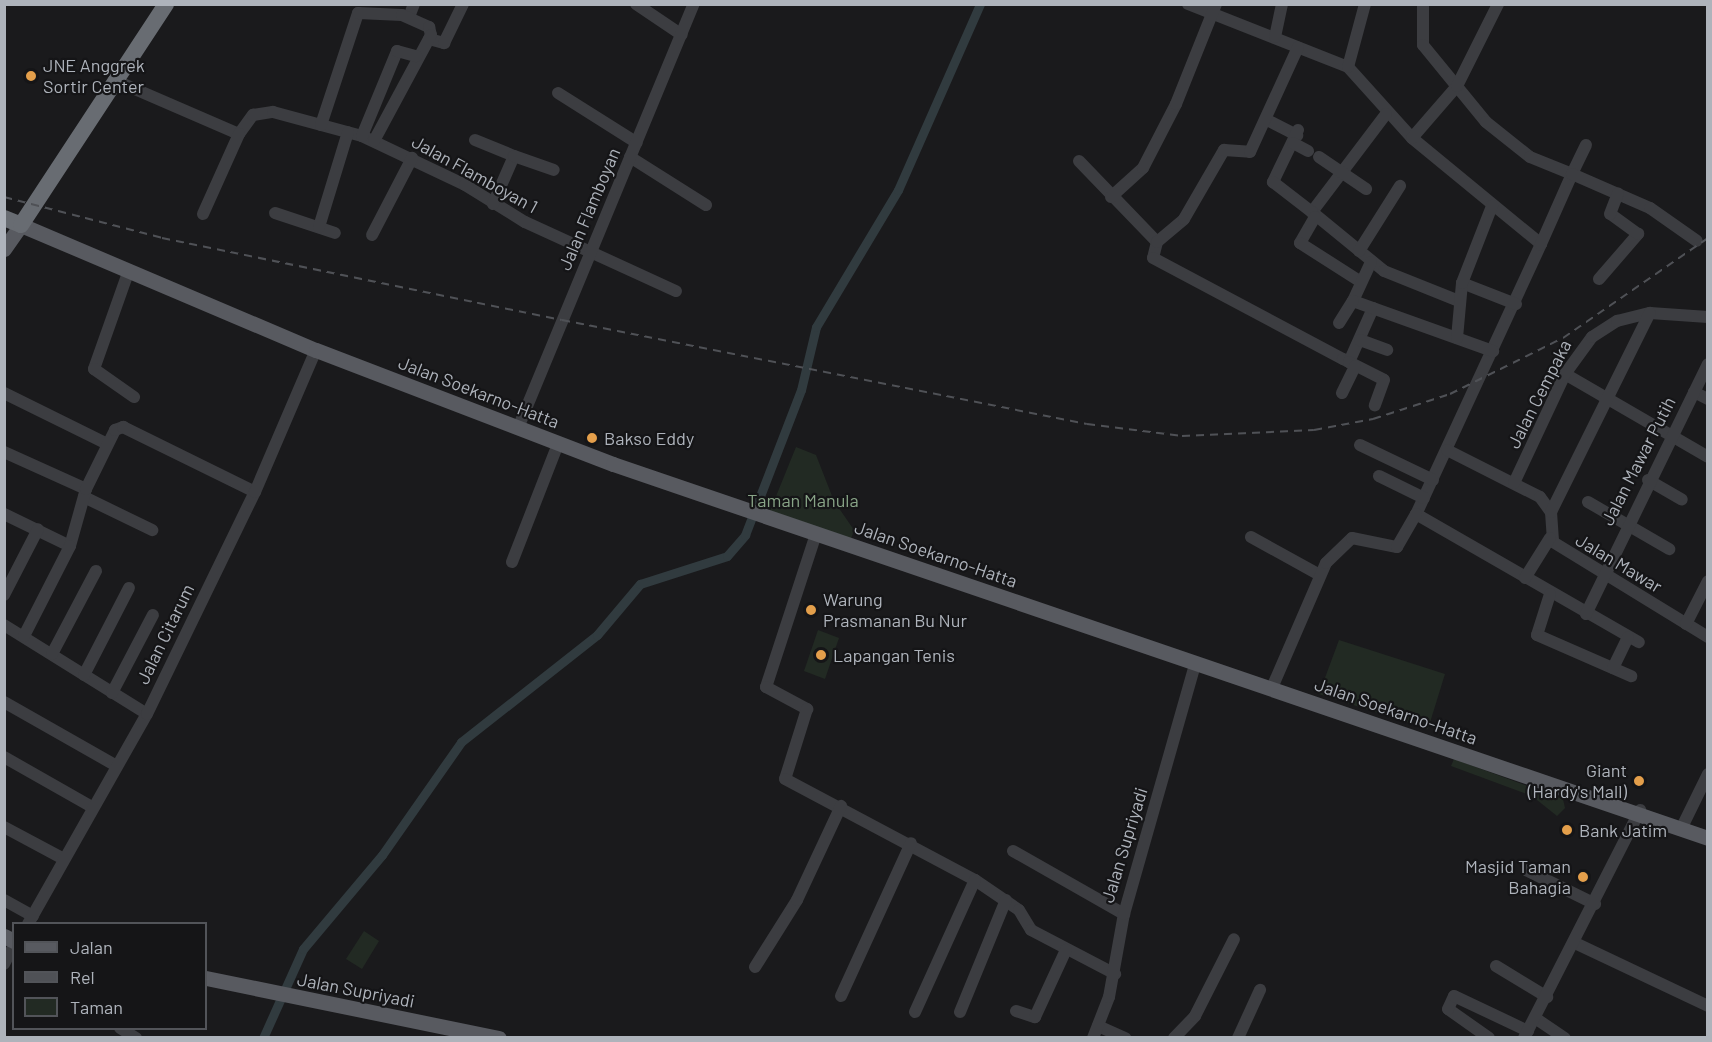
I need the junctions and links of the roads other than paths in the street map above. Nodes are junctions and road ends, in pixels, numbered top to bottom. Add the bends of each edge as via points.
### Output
1 (166, 4) edge
2 (414, 4) edge
3 (463, 4) edge
4 (636, 4) edge
5 (694, 4) edge
6 (1188, 4) edge
7 (1282, 4) edge
8 (1365, 4) edge
9 (1423, 4) edge
10 (1498, 4) edge
11 (1214, 9) edge
12 (409, 18) junction
13 (682, 35) junction
14 (1275, 37) junction
15 (429, 39) junction
16 (1298, 47) junction
17 (416, 56) junction
18 (1348, 67) junction
19 (114, 80) junction
20 (1456, 86) junction
21 (558, 93) dead end
22 (1386, 114) junction
23 (1267, 120) junction
24 (321, 125) junction
25 (348, 132) junction
26 (239, 134) junction
27 (1296, 136) junction
28 (1412, 138) junction
29 (368, 139) junction
30 (475, 140) dead end
31 (637, 144) junction
32 (1586, 146) dead end
33 (514, 156) junction
34 (630, 157) junction
35 (412, 158) junction
36 (1079, 161) dead end
37 (554, 170) dead end
38 (1342, 171) junction
39 (1572, 174) junction
40 (1400, 186) dead end
41 (1366, 189) dead end
42 (1618, 194) junction
43 (1110, 197) junction
44 (494, 204) junction
45 (706, 205) dead end
46 (1492, 206) junction
47 (275, 213) dead end
48 (203, 214) dead end
49 (1313, 215) junction
50 (4, 218) edge
51 (21, 225) junction
52 (319, 227) junction
53 (335, 233) dead end
54 (372, 235) dead end
55 (1697, 241) dead end
56 (1157, 242) junction
57 (1541, 244) junction
58 (4, 249) edge
59 (1359, 251) junction
60 (590, 252) junction
61 (1371, 262) junction
62 (129, 270) junction
63 (1599, 279) dead end
64 (1361, 282) junction
65 (1462, 283) junction
66 (675, 291) dead end
67 (1353, 301) junction
68 (1459, 301) junction
69 (1516, 304) junction
70 (1373, 308) junction
71 (1650, 313) junction
72 (1707, 317) edge
73 (1339, 323) dead end
74 (1457, 338) junction
75 (1360, 340) junction
76 (316, 350) junction
77 (1387, 350) dead end
78 (1493, 351) junction
79 (1352, 364) junction
80 (1707, 364) edge
81 (1565, 374) junction
82 (1694, 392) junction
83 (4, 393) edge
84 (1342, 393) dead end
85 (134, 397) dead end
86 (1608, 398) junction
87 (1707, 399) edge
88 (1375, 405) dead end
89 (518, 428) junction
90 (1672, 435) junction
91 (107, 444) junction
92 (558, 444) junction
93 (1360, 445) dead end
94 (1448, 450) junction
95 (4, 452) edge
96 (1707, 457) edge
97 (1378, 476) dead end
98 (1433, 480) junction
99 (1647, 480) junction
100 (1514, 483) junction
101 (255, 492) junction
102 (85, 493) junction
103 (1424, 498) junction
104 (1682, 500) dead end
105 (1588, 502) dead end
106 (1551, 512) junction
107 (4, 514) edge
108 (1416, 514) junction
109 (1626, 523) junction
110 (38, 530) junction
111 (152, 530) dead end
112 (816, 534) junction
113 (1251, 537) dead end
114 (1550, 538) junction
115 (70, 546) junction
116 (1669, 549) dead end
117 (512, 562) dead end
118 (96, 571) dead end
119 (1318, 574) junction
120 (1602, 574) junction
121 (1525, 578) junction
122 (1707, 581) edge
123 (129, 588) dead end
124 (1550, 594) junction
125 (4, 595) edge
126 (1586, 614) junction
127 (153, 615) dead end
128 (1686, 624) junction
129 (4, 625) edge
130 (24, 636) junction
131 (1707, 637) edge
132 (52, 654) junction
133 (1206, 668) junction
134 (1612, 668) junction
135 (84, 675) junction
136 (1631, 676) dead end
137 (1271, 690) junction
138 (112, 693) junction
139 (4, 702) edge
140 (147, 714) junction
141 (4, 757) edge
142 (115, 765) junction
143 (1707, 774) edge
144 (841, 806) junction
145 (92, 807) junction
146 (1636, 811) junction
147 (1683, 825) junction
148 (4, 827) edge
149 (1707, 833) edge
150 (1707, 838) edge
151 (911, 843) junction
152 (1012, 851) dead end
153 (62, 858) junction
154 (1526, 870) dead end
155 (975, 880) junction
156 (4, 900) edge
157 (1006, 900) junction
158 (1595, 904) junction
159 (1124, 914) junction
160 (31, 920) edge
161 (1234, 939) dead end
162 (1575, 943) junction
163 (12, 948) edge
164 (1066, 950) junction
165 (4, 965) edge
166 (1496, 966) dead end
167 (755, 967) dead end
168 (1115, 974) junction
169 (207, 978) edge
170 (1260, 990) dead end
171 (841, 996) dead end
172 (1547, 997) junction
173 (1707, 1006) edge
174 (1016, 1011) dead end
175 (915, 1012) dead end
176 (960, 1012) dead end
177 (1535, 1018) junction
178 (122, 1030) edge
179 (1096, 1032) edge
180 (1526, 1034) edge
181 (136, 1038) edge
182 (499, 1038) edge
183 (1125, 1038) edge
184 (1174, 1038) edge
185 (1238, 1038) edge
186 (1489, 1038) edge
187 (1565, 1038) edge

1 - 19 highway
2 - 12 street
3 - 15 street via 444,43
4 - 13 street
5 - 13 street, Jalan Flamboyan
6 - 11 street
7 - 14 street
8 - 18 street
9 - 20 street via 1423,45
10 - 20 street
11 - 14 street
11 - 43 street via 1143,168
12 - 15 street via 429,27
12 - 24 street via 358,13
13 - 31 street, Jalan Flamboyan
14 - 16 street
15 - 17 street
16 - 18 street
16 - 23 street
17 - 29 street
17 - 29 street via 397,51
18 - 22 street
19 - 26 street
19 - 51 highway
20 - 28 street
20 - 39 street via 1509,143
21 - 31 street
22 - 28 street
22 - 38 street
23 - 27 street
23 - 56 street via 1248,154 1229,147 1224,150 1184,219
24 - 25 street, Jalan Flamboyan 1
24 - 26 street, Jalan Flamboyan 1 via 273,112 256,114
25 - 29 street, Jalan Flamboyan 1
25 - 52 street
26 - 48 street
27 - 38 street via 1314,154
27 - 49 street via 1273,182
28 - 46 street
29 - 35 street, Jalan Flamboyan 1
30 - 33 street
31 - 34 street, Jalan Flamboyan
32 - 39 street
33 - 37 street
33 - 44 street
34 - 45 street
34 - 60 street, Jalan Flamboyan
35 - 44 street, Jalan Flamboyan 1
35 - 54 street
36 - 43 street
38 - 41 street
38 - 49 street
39 - 42 street
39 - 57 street
40 - 59 street
42 - 55 street via 1671,220
42 - 63 street via 1610,214 1638,234
43 - 56 street
44 - 60 street, Jalan Flamboyan 1
46 - 57 street
46 - 65 street
47 - 52 street
49 - 59 street
49 - 64 street via 1300,243
50 - 51 highway, Jalan Soekarno-Hatta
51 - 58 main road
51 - 62 main road, Jalan Soekarno-Hatta
52 - 53 street
56 - 79 street via 1153,258
57 - 69 street
59 - 61 street
60 - 66 street, Jalan Flamboyan 1
60 - 89 street, Jalan Flamboyan
61 - 64 street
61 - 68 street
62 - 76 main road, Jalan Soekarno-Hatta
62 - 85 street via 94,369
64 - 67 street
65 - 68 street
65 - 69 street
67 - 70 street
67 - 73 street
68 - 74 street
69 - 78 street
70 - 74 street
70 - 75 street
71 - 72 street, Jalan Cempaka
71 - 81 street, Jalan Cempaka via 1617,321 1592,337
71 - 86 street
74 - 78 street
75 - 77 street
75 - 79 street
76 - 89 main road, Jalan Soekarno-Hatta
76 - 101 street, Jalan Citarum
78 - 94 street
79 - 84 street
79 - 88 street via 1384,380
80 - 82 street, Jalan Mawar Putih
81 - 86 street
81 - 100 street, Jalan Cempaka
82 - 87 street
82 - 90 street, Jalan Mawar Putih
83 - 91 street
86 - 90 street
86 - 106 street
89 - 92 main road, Jalan Soekarno-Hatta
90 - 96 street
90 - 99 street, Jalan Mawar Putih
91 - 101 street via 119,428 129,429
91 - 102 street
92 - 112 main road, Jalan Soekarno-Hatta
92 - 117 street
93 - 98 street
94 - 98 street
94 - 100 street
95 - 102 street
97 - 103 street
98 - 103 street
99 - 104 street
99 - 109 street, Jalan Mawar Putih
100 - 106 street via 1540,497
101 - 140 street, Jalan Citarum
102 - 111 street
102 - 115 street
103 - 108 street
105 - 109 street
106 - 114 street, Jalan Mawar
107 - 110 street
108 - 119 street via 1397,547 1352,538
108 - 121 street
109 - 116 street
109 - 120 street, Jalan Mawar Putih
110 - 115 street
110 - 125 street
112 - 133 main road, Jalan Soekarno-Hatta
112 - 144 street via 766,687 807,709 783,777
113 - 119 street
114 - 120 street, Jalan Mawar
114 - 121 street
115 - 130 street
118 - 132 street
119 - 137 street
120 - 126 street, Jalan Mawar Putih
120 - 128 street, Jalan Mawar
121 - 124 street
122 - 128 street
123 - 135 street
124 - 126 street
124 - 134 street via 1537,635
126 - 134 street via 1634,640
127 - 138 street
128 - 131 street, Jalan Mawar
129 - 130 street
130 - 132 street
132 - 135 street
133 - 137 main road, Jalan Soekarno-Hatta
133 - 159 street, Jalan Supriyadi
134 - 136 street
135 - 138 street
137 - 146 main road, Jalan Soekarno-Hatta
138 - 140 street
139 - 142 street
140 - 142 street, Jalan Citarum
141 - 145 street
142 - 145 street, Jalan Citarum
143 - 147 street
144 - 151 street
144 - 167 street via 797,900
145 - 153 street, Jalan Citarum
146 - 147 main road
146 - 150 main road
146 - 158 street
147 - 149 main road
148 - 153 street
151 - 155 street
151 - 171 street
152 - 159 street
153 - 160 street, Jalan Citarum
154 - 158 street
155 - 157 street
155 - 175 street
156 - 160 street
157 - 164 street via 1031,930
157 - 176 street
158 - 162 street
159 - 168 street, Jalan Supriyadi
161 - 184 street via 1195,1016
162 - 172 street
162 - 173 street
163 - 165 street
164 - 168 street
164 - 174 street via 1035,1017
166 - 172 street
168 - 179 street, Jalan Supriyadi
169 - 182 main road, Jalan Supriyadi
170 - 185 street
172 - 177 street
177 - 180 street
177 - 187 street
178 - 181 street
179 - 183 street
180 - 186 street via 1454,996 1448,1009

